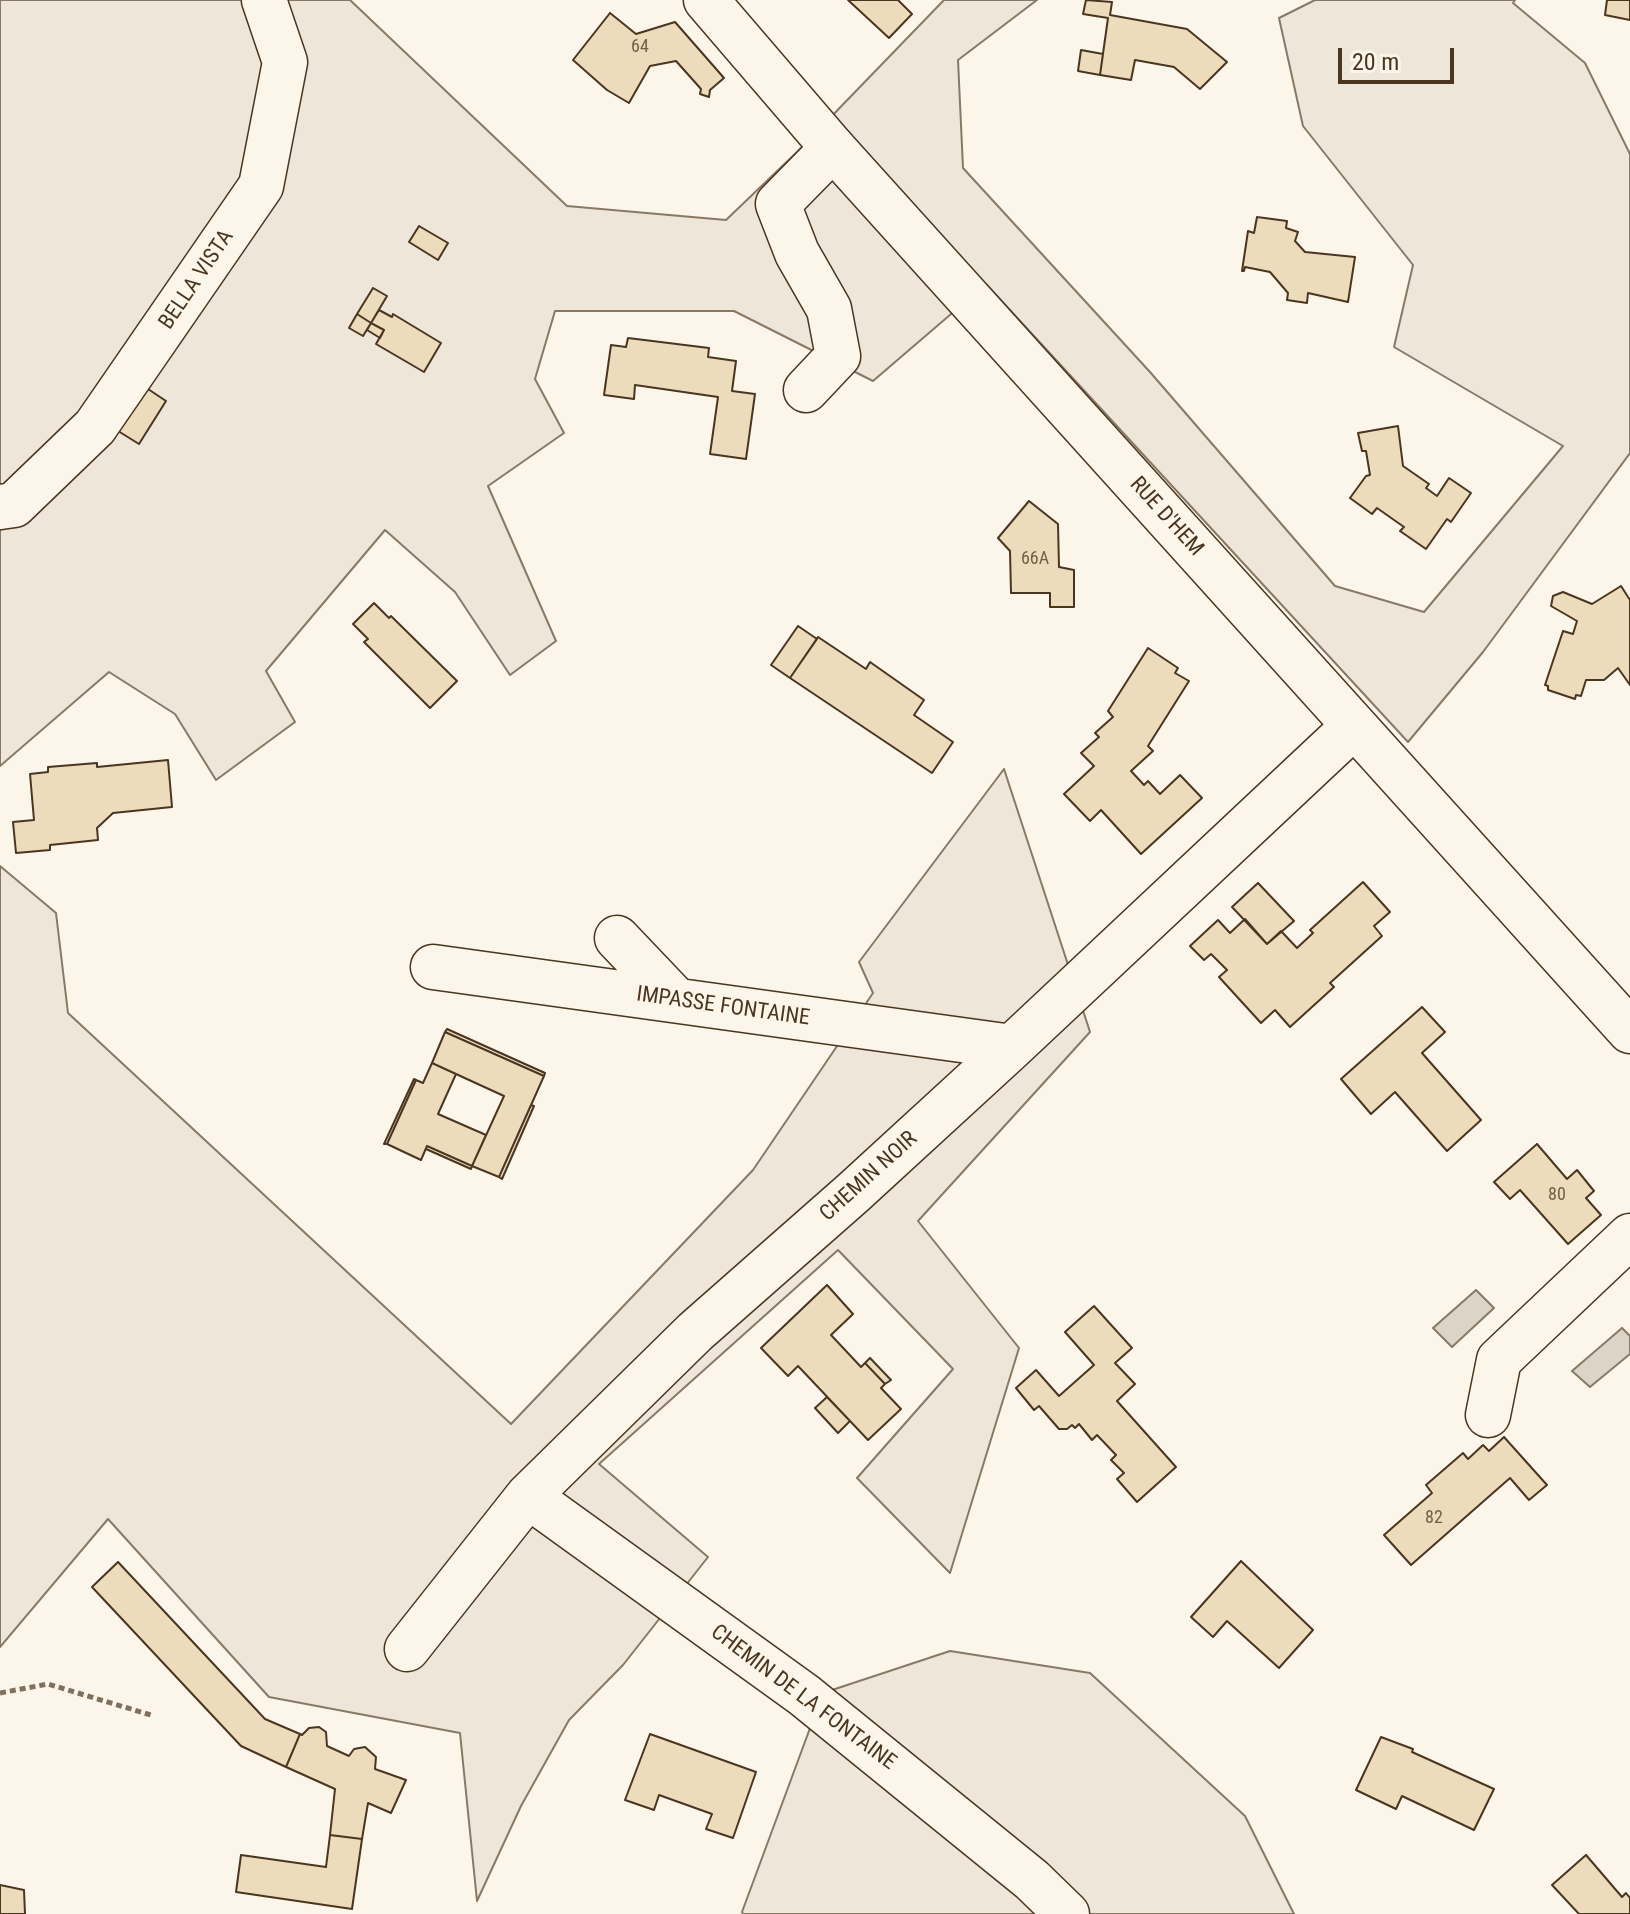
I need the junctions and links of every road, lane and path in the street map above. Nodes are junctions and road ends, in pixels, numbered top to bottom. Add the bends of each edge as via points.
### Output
1 (264, 0) edge
2 (706, 0) edge
3 (833, 148) junction
4 (806, 390) dead end
5 (0, 507) edge
6 (1354, 726) junction
7 (617, 938) dead end
8 (433, 967) dead end
9 (676, 1000) junction
10 (1630, 1031) edge
11 (1012, 1047) junction
12 (1630, 1236) edge
13 (1488, 1415) dead end
14 (528, 1496) junction
15 (407, 1649) dead end
16 (0, 1693) edge
17 (154, 1716) dead end
18 (1067, 1914) edge

1 - 5 street, BELLA VISTA via 285,62 261,186 95,427 14,505
2 - 3 street, RUE D'HEM
3 - 4 street via 778,204 797,253 829,309 838,356
3 - 6 street, RUE D'HEM
6 - 10 street, RUE D'HEM
6 - 11 street, CHEMIN NOIR
7 - 9 street
8 - 9 street, IMPASSE FONTAINE
9 - 11 street, IMPASSE FONTAINE
11 - 14 street, CHEMIN NOIR via 695,1332
12 - 13 street via 1499,1360
14 - 15 street, CHEMIN NOIR
14 - 18 street, CHEMIN DE LA FONTAINE via 804,1695
16 - 17 path via 48,1684

